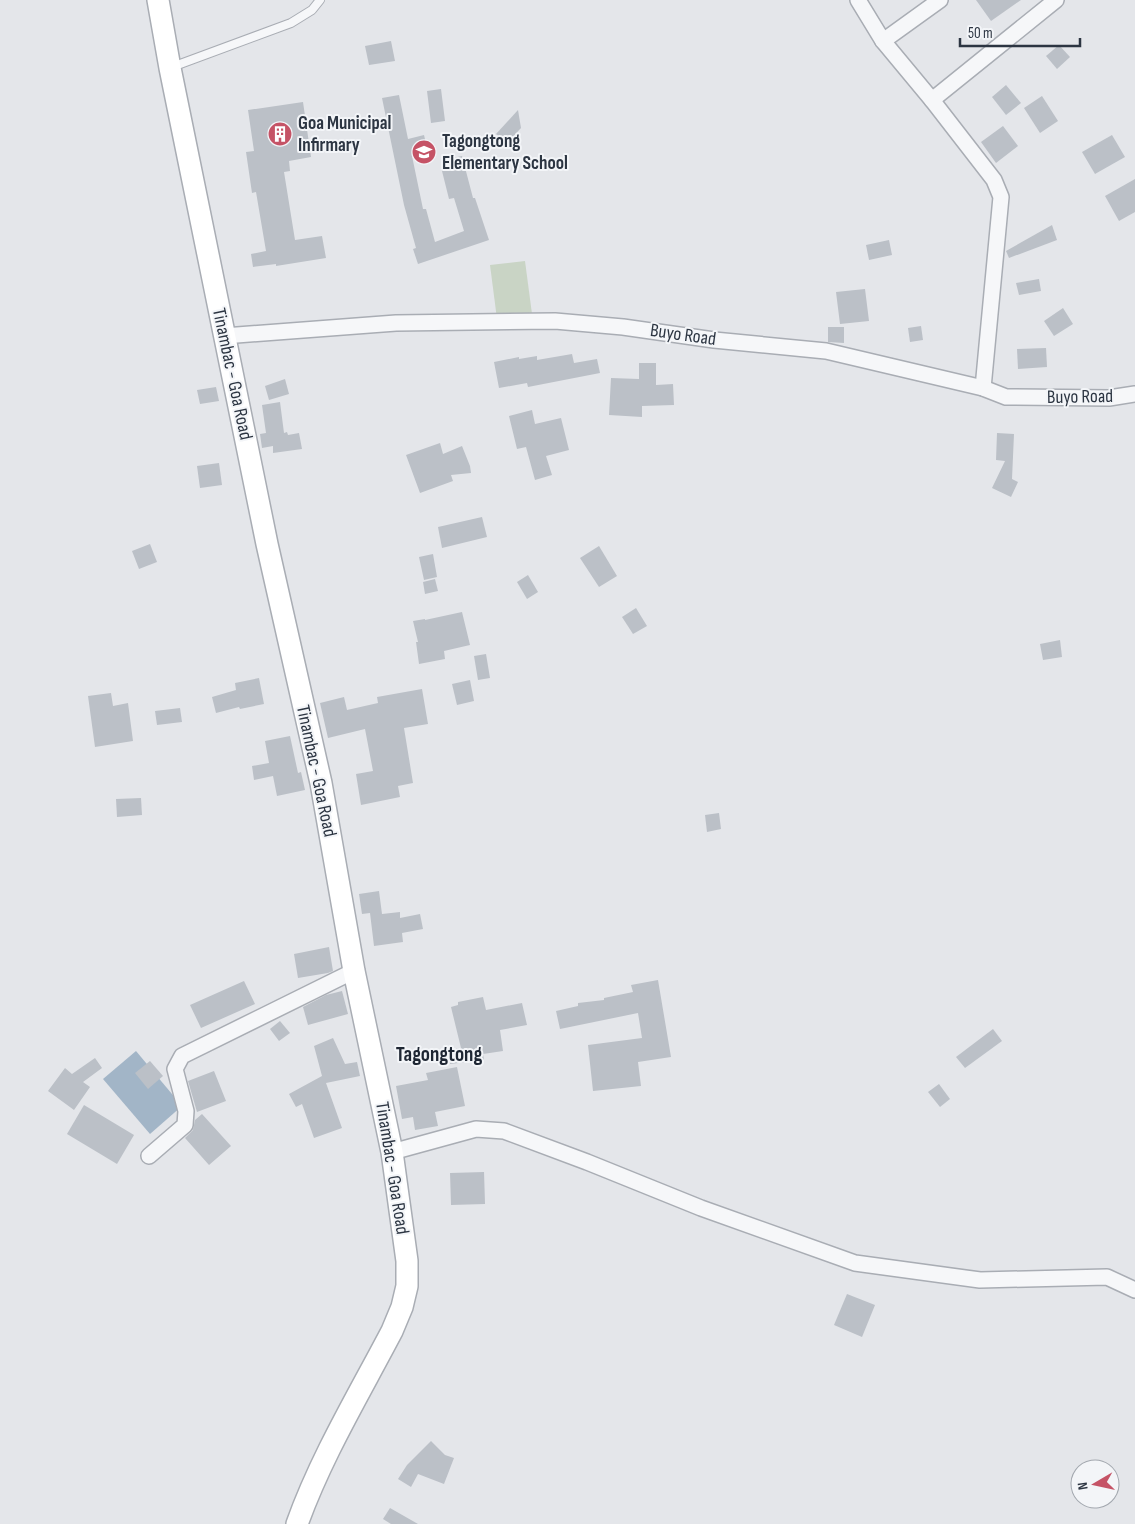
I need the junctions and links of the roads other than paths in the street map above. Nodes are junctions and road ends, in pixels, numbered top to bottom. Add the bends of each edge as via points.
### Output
1 (158, 0) edge
2 (320, 0) edge
3 (858, 0) edge
4 (940, 0) edge
5 (1056, 0) edge
6 (883, 41) junction
7 (170, 68) junction
8 (932, 100) junction
9 (224, 336) junction
10 (983, 388) junction
11 (1135, 394) edge
12 (354, 971) junction
13 (392, 1152) junction
14 (149, 1156) dead end
15 (1135, 1290) edge
16 (297, 1524) edge

1 - 7 main road, Tinambac - Goa Road
2 - 7 lane via 312,10 291,23
3 - 6 street
4 - 6 street
5 - 8 street
6 - 8 street
7 - 9 main road, Tinambac - Goa Road
8 - 10 street via 994,180 1001,197
9 - 10 street, Buyo Road via 396,322 556,321 826,351
9 - 12 main road, Tinambac - Goa Road via 321,783
10 - 11 street, Buyo Road via 1006,397 1109,398
12 - 13 main road, Tinambac - Goa Road
12 - 14 street via 182,1056 175,1069 186,1111 185,1125
13 - 15 street via 476,1129 504,1131 701,1208 855,1263 980,1280 1107,1277
13 - 16 main road, Tinambac - Goa Road via 407,1261 407,1286 402,1307 318,1472

